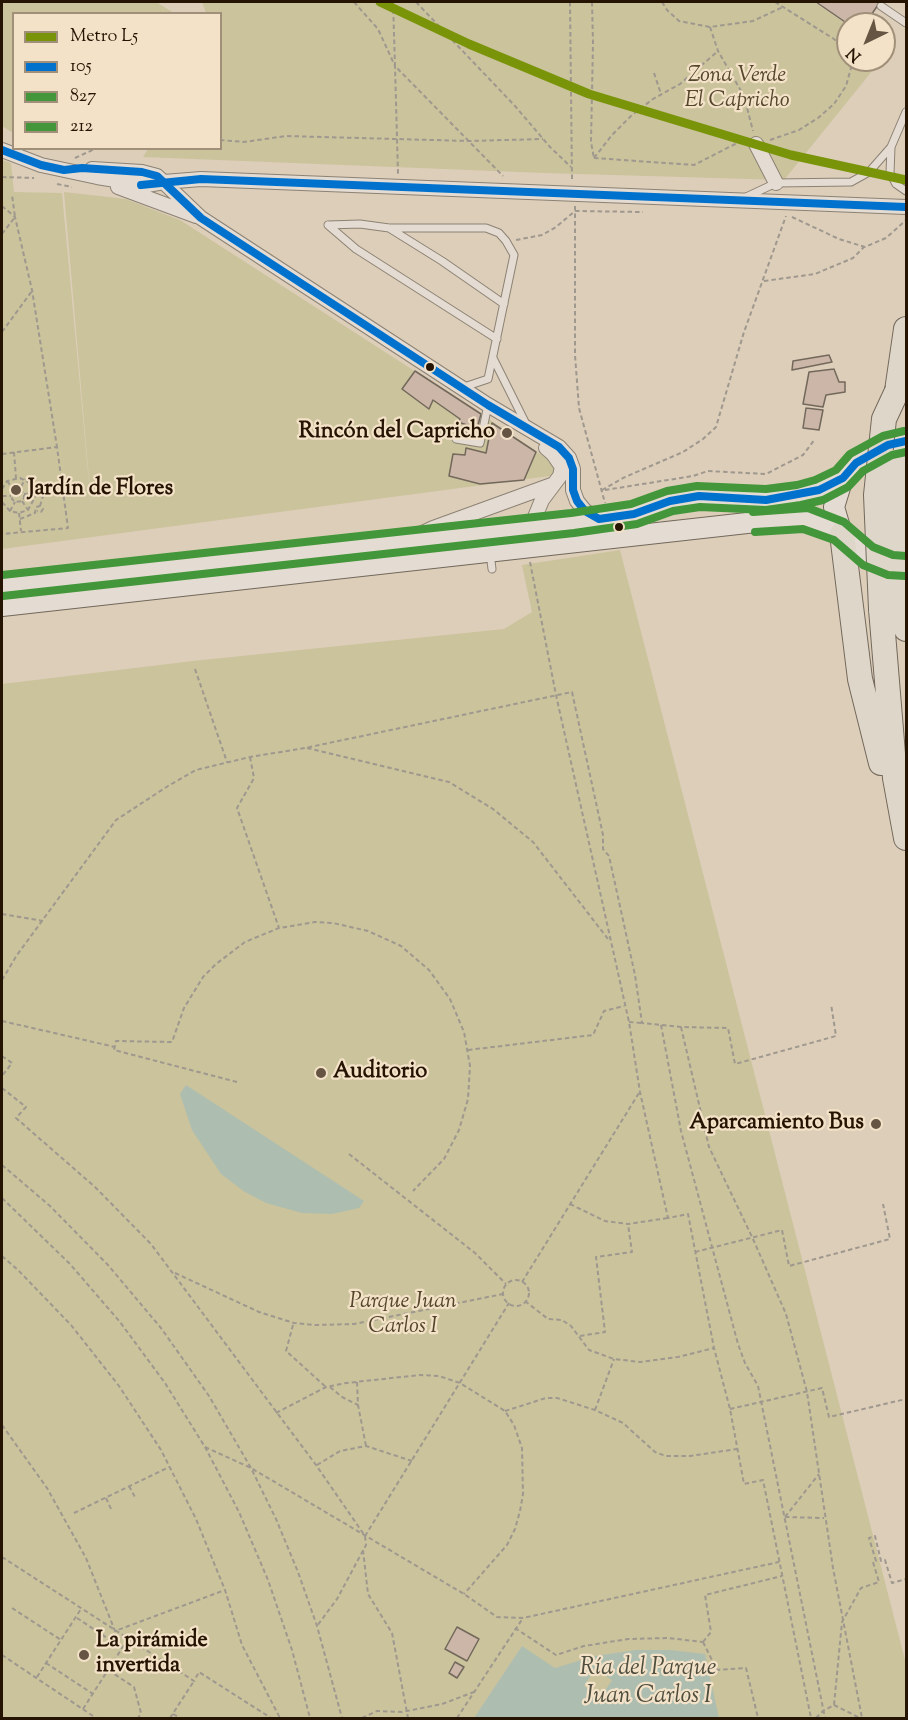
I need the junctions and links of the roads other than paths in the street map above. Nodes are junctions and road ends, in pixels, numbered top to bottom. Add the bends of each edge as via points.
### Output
1 (881, 6) dead end
2 (906, 23) edge
3 (906, 112) edge
4 (755, 139) road end
5 (891, 147) junction
6 (2, 150) edge
7 (65, 166) junction
8 (97, 177) junction
9 (164, 182) junction
10 (776, 183) junction
11 (906, 191) edge
12 (739, 200) junction
13 (906, 207) edge
14 (201, 218) junction
15 (389, 228) junction
16 (504, 304) junction
17 (906, 328) edge
18 (497, 339) junction
19 (493, 358) junction
20 (463, 388) junction
21 (494, 408) junction
22 (527, 427) junction
23 (456, 439) dead end
24 (906, 441) edge
25 (843, 478) junction
26 (554, 484) junction
27 (603, 514) junction
28 (537, 526) junction
29 (841, 532) junction
30 (406, 540) junction
31 (556, 544) junction
32 (906, 566) edge
33 (2, 586) edge
34 (2, 606) edge
35 (896, 615) edge
36 (881, 763) dead end
37 (906, 837) edge

1 - 2 lane
3 - 5 lane
4 - 10 street
5 - 10 lane via 869,172 851,182
5 - 11 lane via 890,173
6 - 7 street via 41,165
7 - 8 street
7 - 9 street via 150,173
8 - 9 street via 147,186
8 - 14 street
9 - 12 street via 201,178
9 - 14 street
10 - 12 lane
12 - 13 street
14 - 20 street
15 - 16 lane
15 - 16 lane via 486,228 499,233 514,255
15 - 18 lane via 328,225 356,249
16 - 18 lane
17 - 35 highway, bridge via 897,391 884,419 876,495
18 - 19 lane
19 - 20 lane via 488,379
19 - 22 lane
20 - 21 street
21 - 22 street
21 - 23 lane via 480,443
21 - 26 street via 558,460 562,467
22 - 27 street via 569,458 573,490 585,511
24 - 25 main road via 870,454
25 - 27 main road via 819,490 766,500 699,496 634,514
25 - 29 main road via 834,507
26 - 28 street via 535,517
26 - 30 street
27 - 28 main road
28 - 30 main road
28 - 31 street
29 - 31 main road via 806,518
29 - 32 main road via 868,556
29 - 36 highway via 860,679
30 - 33 main road
31 - 34 main road via 491,560
35 - 37 highway via 895,777

